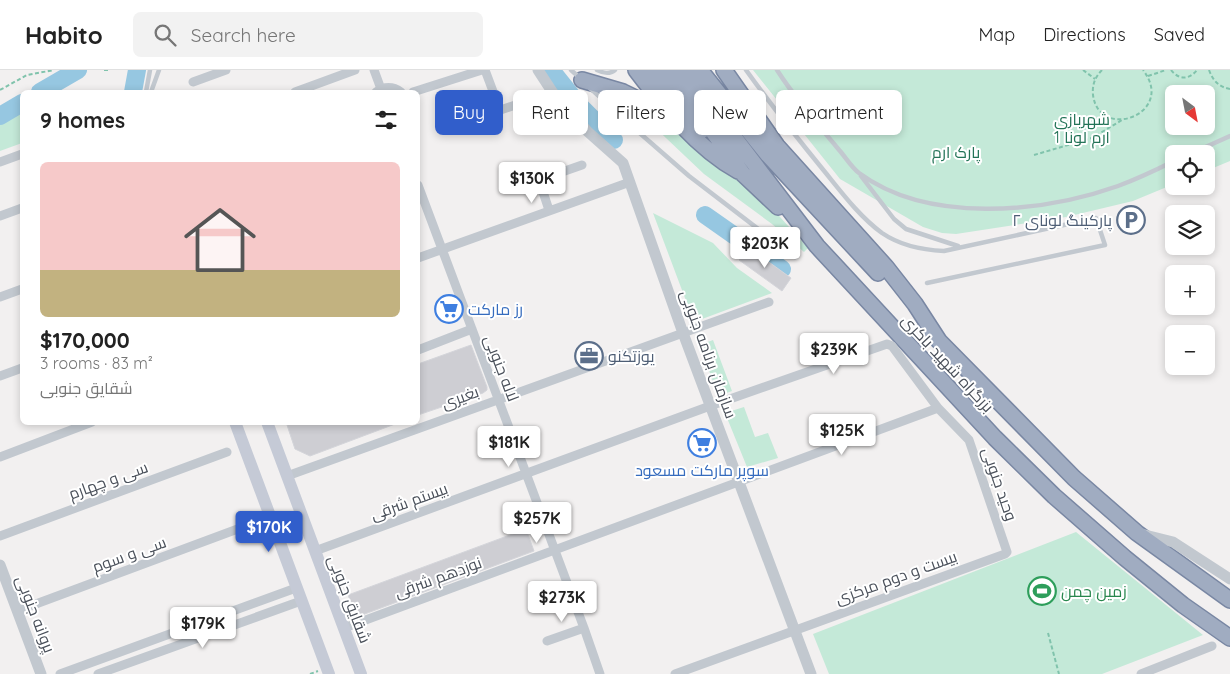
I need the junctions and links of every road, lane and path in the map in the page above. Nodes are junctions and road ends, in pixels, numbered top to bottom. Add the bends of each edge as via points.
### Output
1 (54, 70) edge
2 (104, 70) edge
3 (109, 70) edge
4 (150, 70) edge
5 (159, 70) edge
6 (226, 70) edge
7 (355, 70) edge
8 (374, 70) edge
9 (484, 70) edge
10 (538, 70) edge
11 (597, 70) edge
12 (614, 70) edge
13 (636, 70) edge
14 (652, 70) edge
15 (669, 70) edge
16 (684, 70) edge
17 (700, 70) edge
18 (724, 70) edge
19 (746, 70) edge
20 (777, 70) edge
21 (1083, 70) edge
22 (1102, 70) edge
23 (1143, 70) edge
24 (1166, 70) edge
25 (1171, 70) edge
26 (1197, 70) edge
27 (1210, 70) edge
28 (576, 75) edge
29 (1148, 76) junction
30 (1095, 79) junction
31 (193, 82) dead end
32 (1230, 89) edge
33 (0, 90) edge
34 (146, 90) edge
35 (152, 90) edge
36 (300, 90) edge
37 (378, 90) edge
38 (381, 90) edge
39 (397, 90) edge
40 (419, 90) edge
41 (492, 90) edge
42 (617, 90) edge
43 (652, 90) edge
44 (1122, 120) junction
45 (684, 127) edge
46 (1230, 136) edge
47 (1210, 145) edge
48 (20, 155) edge
49 (1034, 155) dead end
50 (0, 162) edge
51 (582, 165) dead end
52 (1165, 165) edge
53 (858, 173) junction
54 (743, 174) junction
55 (630, 182) junction
56 (420, 189) edge
57 (20, 209) edge
58 (549, 210) junction
59 (0, 216) edge
60 (810, 237) junction
61 (960, 247) junction
62 (442, 249) junction
63 (795, 256) dead end
64 (420, 257) edge
65 (927, 282) dead end
66 (20, 290) edge
67 (0, 297) edge
68 (769, 302) dead end
69 (472, 329) junction
70 (683, 333) junction
71 (939, 341) junction
72 (420, 349) edge
73 (20, 369) edge
74 (0, 376) edge
75 (498, 399) junction
76 (710, 406) junction
77 (938, 408) junction
78 (84, 425) edge
79 (237, 425) edge
80 (268, 425) edge
81 (227, 452) dead end
82 (0, 457) edge
83 (526, 474) junction
84 (287, 476) junction
85 (739, 482) junction
86 (251, 524) dead end
87 (1137, 533) junction
88 (0, 536) edge
89 (555, 550) junction
90 (315, 551) junction
91 (1007, 552) joint
92 (0, 565) edge
93 (1230, 579) edge
94 (292, 589) junction
95 (1230, 600) edge
96 (296, 603) junction
97 (17, 611) junction
98 (203, 622) junction
99 (344, 628) junction
100 (584, 628) junction
101 (794, 630) junction
102 (1048, 633) dead end
103 (208, 635) junction
104 (1230, 638) edge
105 (547, 641) dead end
106 (1212, 646) dead end
107 (41, 674) edge
108 (60, 674) edge
109 (98, 674) edge
110 (329, 674) edge
111 (361, 674) edge
112 (600, 674) edge
113 (675, 674) edge
114 (811, 674) edge
115 (1059, 674) edge
116 (1141, 674) edge

1 - 33 path via 27,75
2 - 3 path
4 - 34 lane
5 - 35 lane
6 - 31 street
7 - 36 street
8 - 37 street
9 - 40 street
9 - 41 street
10 - 55 street, سازمان برنامه جنوبی via 553,93 587,131 623,163
11 - 12 lane via 603,74
13 - 43 highway
14 - 54 highway via 694,123
15 - 54 highway
16 - 60 highway, بزرگراه شهید باکری
17 - 71 highway via 768,155
18 - 71 highway, بزرگراه شهید باکری via 777,146 886,267
19 - 61 lane via 849,202 882,233 926,250
20 - 53 lane
21 - 30 path
22 - 30 path
23 - 29 path
24 - 29 path
25 - 26 path via 1176,76 1186,78
27 - 32 path via 1216,83
28 - 42 highway
28 - 63 lane via 689,176
29 - 44 path via 1151,96 1148,106 1132,118
30 - 44 path via 1093,88 1097,106 1104,114
38 - 39 street via 391,87
44 - 49 path via 1092,138
45 - 54 highway via 724,164
46 - 47 lane
48 - 50 street
51 - 58 street via 539,180
52 - 53 lane via 1119,186 1085,196 1050,204 987,209 937,206 917,201
53 - 61 lane via 894,219 906,229
54 - 60 highway
55 - 58 street
55 - 70 street, سازمان برنامه جنوبی
56 - 62 street, لاله جنوبی
57 - 59 street
58 - 62 street
60 - 104 highway, بزرگراه شهید باکری via 995,438 1054,496 1168,593
61 - 65 lane via 1096,218 1105,245
62 - 64 street
62 - 69 street, لاله جنوبی
66 - 67 street
68 - 70 street, بغیری
69 - 72 street
69 - 75 street, لاله جنوبی
70 - 75 street, بغیری
70 - 76 street, سازمان برنامه جنوبی
71 - 87 highway, بزرگراه شهید باکری via 1074,478
73 - 74 street
75 - 83 street, لاله جنوبی
75 - 84 street, بغیری
76 - 77 street, وحید جنوبی via 887,344 892,346
76 - 83 street, بیستم شرقی
76 - 85 street, سازمان برنامه جنوبی
77 - 85 street, نوزدهم شرقی
77 - 91 street, وحید جنوبی via 969,440
78 - 82 street
79 - 94 main road
80 - 84 main road, شقایق جنوبی
81 - 88 street, سی و چهارم
83 - 89 street, لاله جنوبی
83 - 90 street, بیستم شرقی
84 - 90 main road, شقایق جنوبی
85 - 89 street, نوزدهم شرقی
85 - 101 street, سازمان برنامه جنوبی
86 - 97 street, سی و سوم
87 - 93 street via 1173,542
87 - 95 highway, بزرگراه شهید باکری
89 - 99 street, نوزدهم شرقی
89 - 100 street, لاله جنوبی
90 - 99 main road, شقایق جنوبی
91 - 101 street, بیست و دوم مرکزی
92 - 97 street, پروانه جنوبی
94 - 96 main road
94 - 98 street
96 - 103 street
96 - 110 main road
97 - 107 street, پروانه جنوبی
98 - 103 street
98 - 108 street
99 - 111 main road, شقایق جنوبی
100 - 105 street
100 - 112 street, لاله جنوبی
101 - 113 street, بیست و دوم مرکزی
101 - 114 street, سازمان برنامه جنوبی
102 - 115 path
103 - 109 street
106 - 116 street

